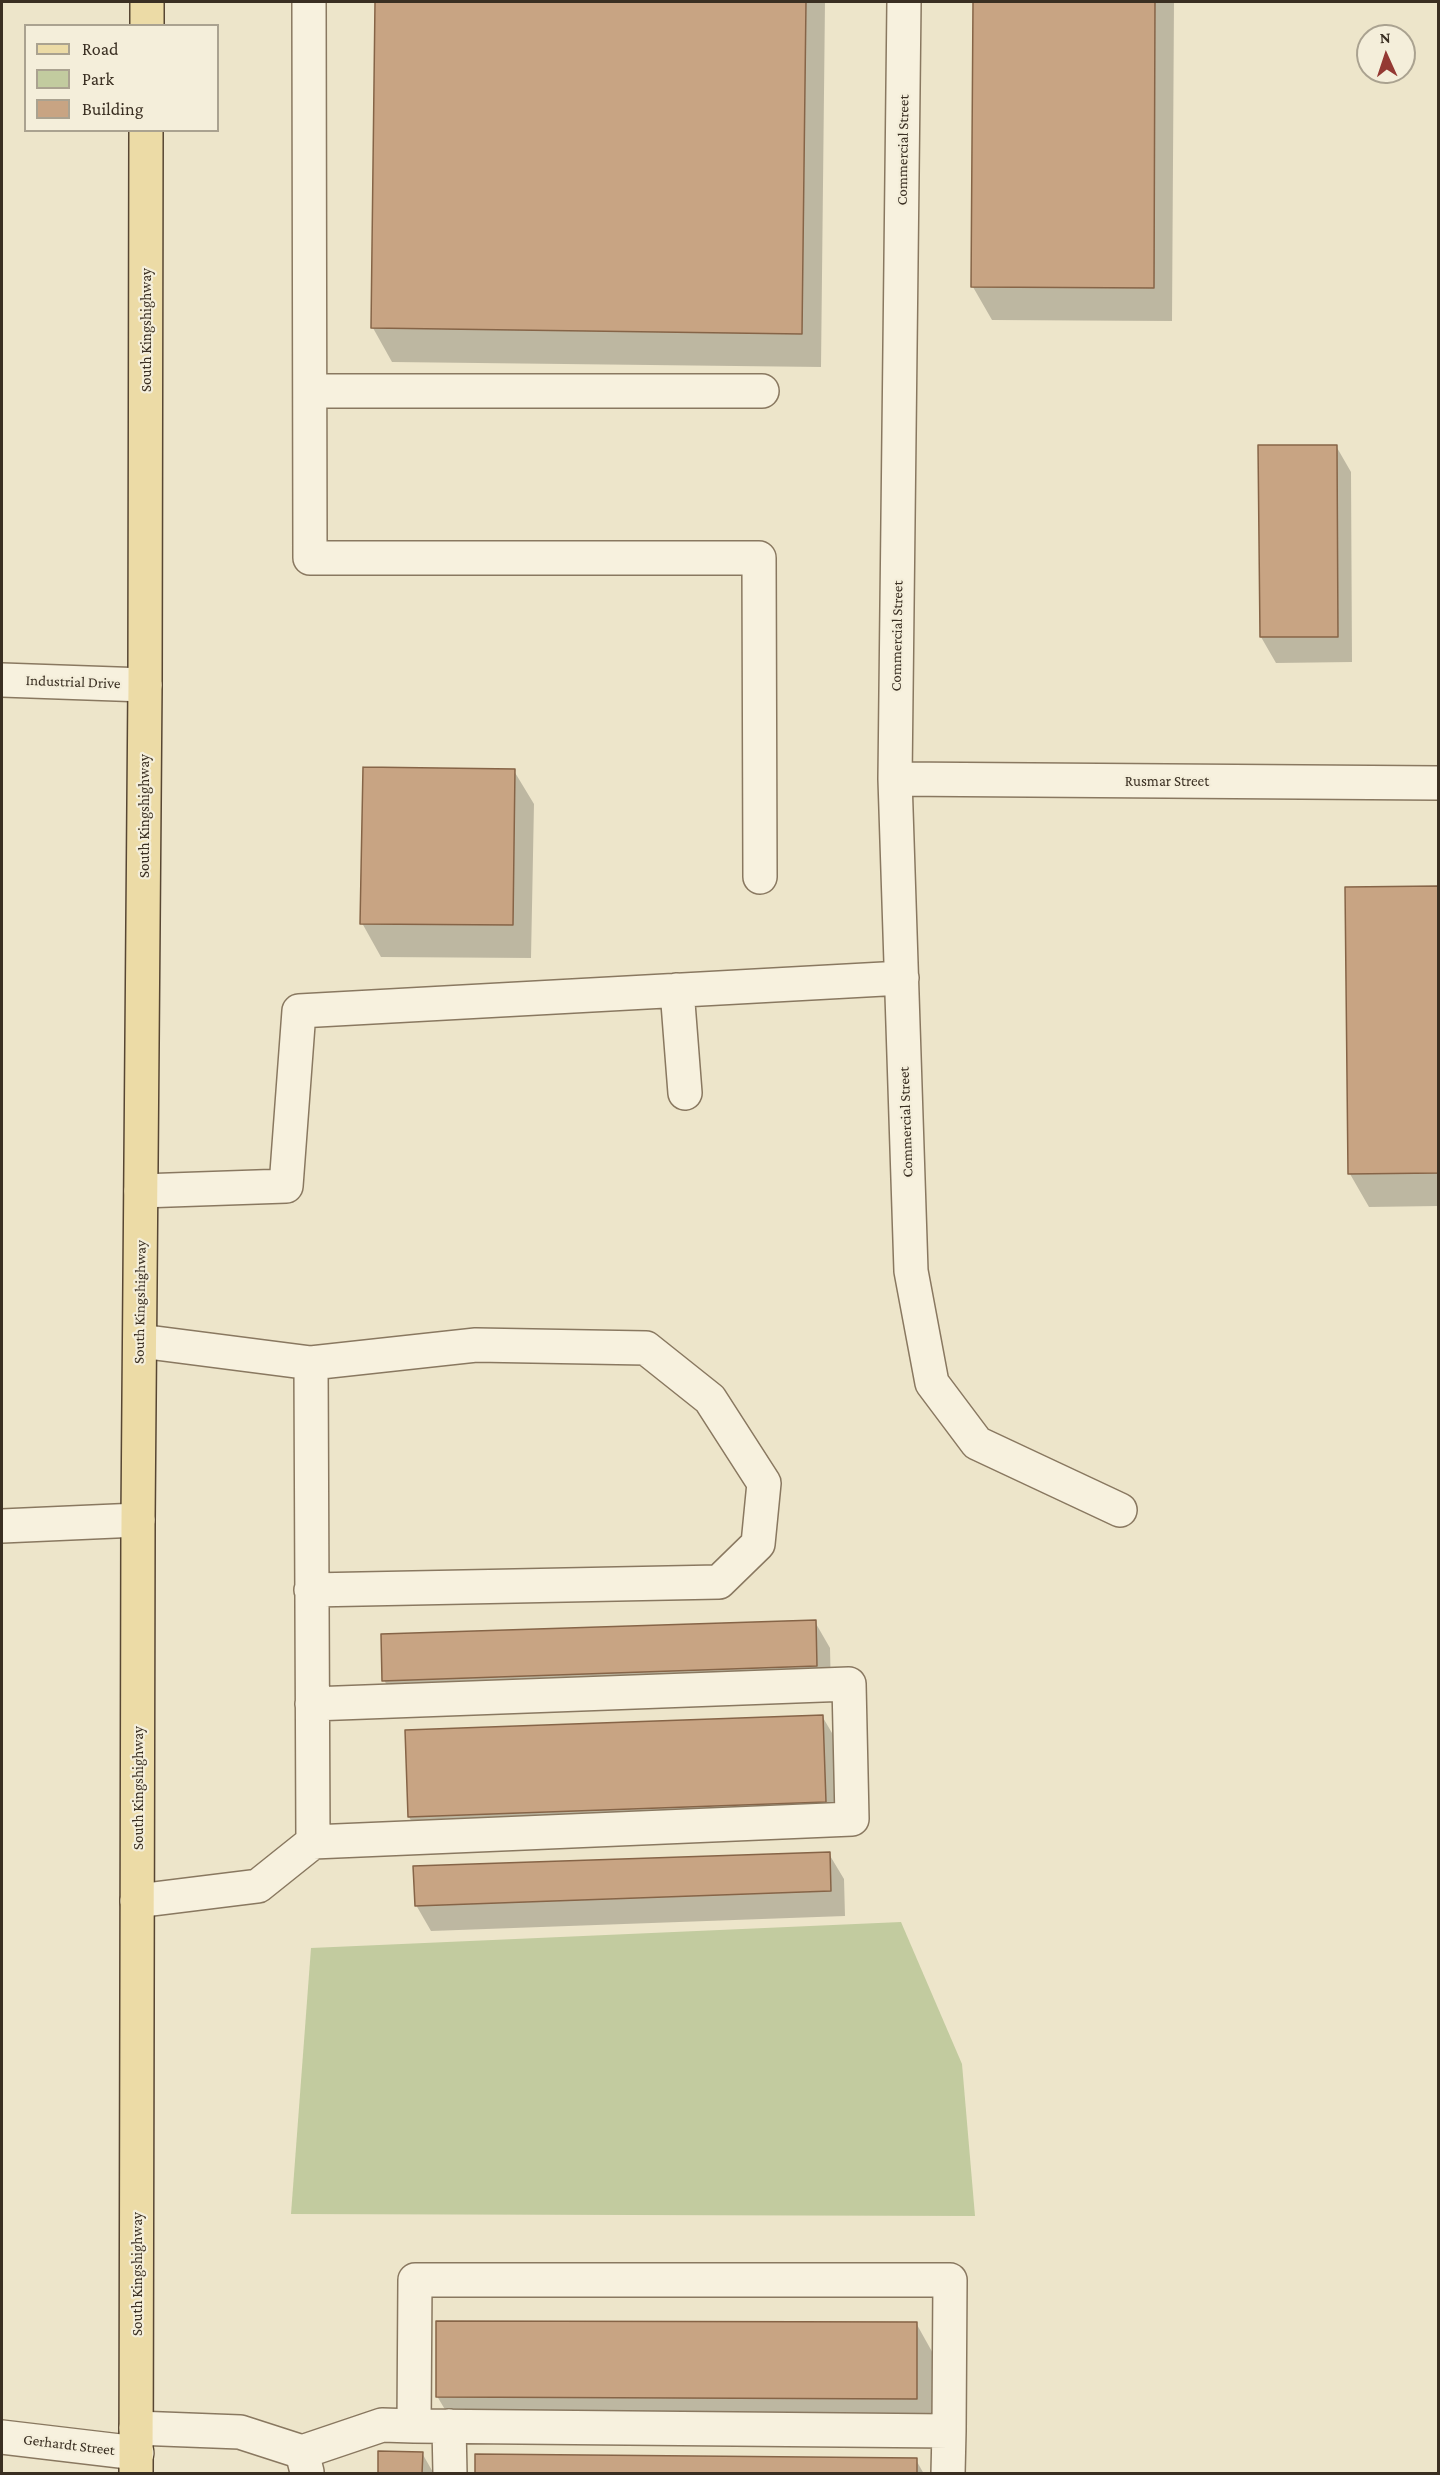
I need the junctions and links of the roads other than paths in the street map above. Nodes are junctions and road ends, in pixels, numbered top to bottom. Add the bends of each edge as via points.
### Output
1 (147, 2) edge
2 (309, 2) edge
3 (904, 2) edge
4 (147, 24) edge
5 (146, 132) edge
6 (310, 391) junction
7 (762, 391) dead end
8 (2, 680) edge
9 (145, 685) junction
10 (895, 779) junction
11 (1438, 783) edge
12 (760, 877) dead end
13 (902, 978) junction
14 (677, 990) junction
15 (685, 1093) dead end
16 (141, 1191) junction
17 (140, 1341) junction
18 (311, 1363) junction
19 (1120, 1510) dead end
20 (138, 1520) junction
21 (2, 1526) edge
22 (311, 1590) junction
23 (312, 1704) junction
24 (313, 1842) junction
25 (137, 1901) junction
26 (414, 2426) junction
27 (449, 2426) junction
28 (949, 2431) junction
29 (2, 2437) edge
30 (136, 2451) edge
31 (305, 2463) edge
32 (450, 2474) edge
33 (948, 2474) edge

1 - 4 main road
2 - 6 street
3 - 10 street, Commercial Street
5 - 9 main road, South Kingshighway
6 - 7 street
6 - 12 street via 310,558 759,558
8 - 9 street, Industrial Drive
9 - 16 main road, South Kingshighway
10 - 11 street, Rusmar Street
10 - 13 street, Commercial Street
13 - 14 street
13 - 19 street, Commercial Street via 911,1271 932,1383 976,1443
14 - 15 street
14 - 16 street via 299,1011 286,1186
16 - 17 main road, South Kingshighway
17 - 18 street
17 - 20 main road, South Kingshighway
18 - 22 street
18 - 22 street via 476,1345 646,1348 710,1398 764,1484 758,1544 719,1582
20 - 21 street
20 - 25 main road, South Kingshighway
22 - 23 street
23 - 24 street
23 - 24 street via 849,1684 852,1819
24 - 25 street via 258,1886
25 - 30 main road, South Kingshighway
26 - 27 street
26 - 28 street via 415,2280 950,2280
26 - 31 street via 381,2425
27 - 28 street
27 - 32 street
28 - 33 street
29 - 30 street, Gerhardt Street
30 - 31 street, Gerhardt Street via 240,2432

